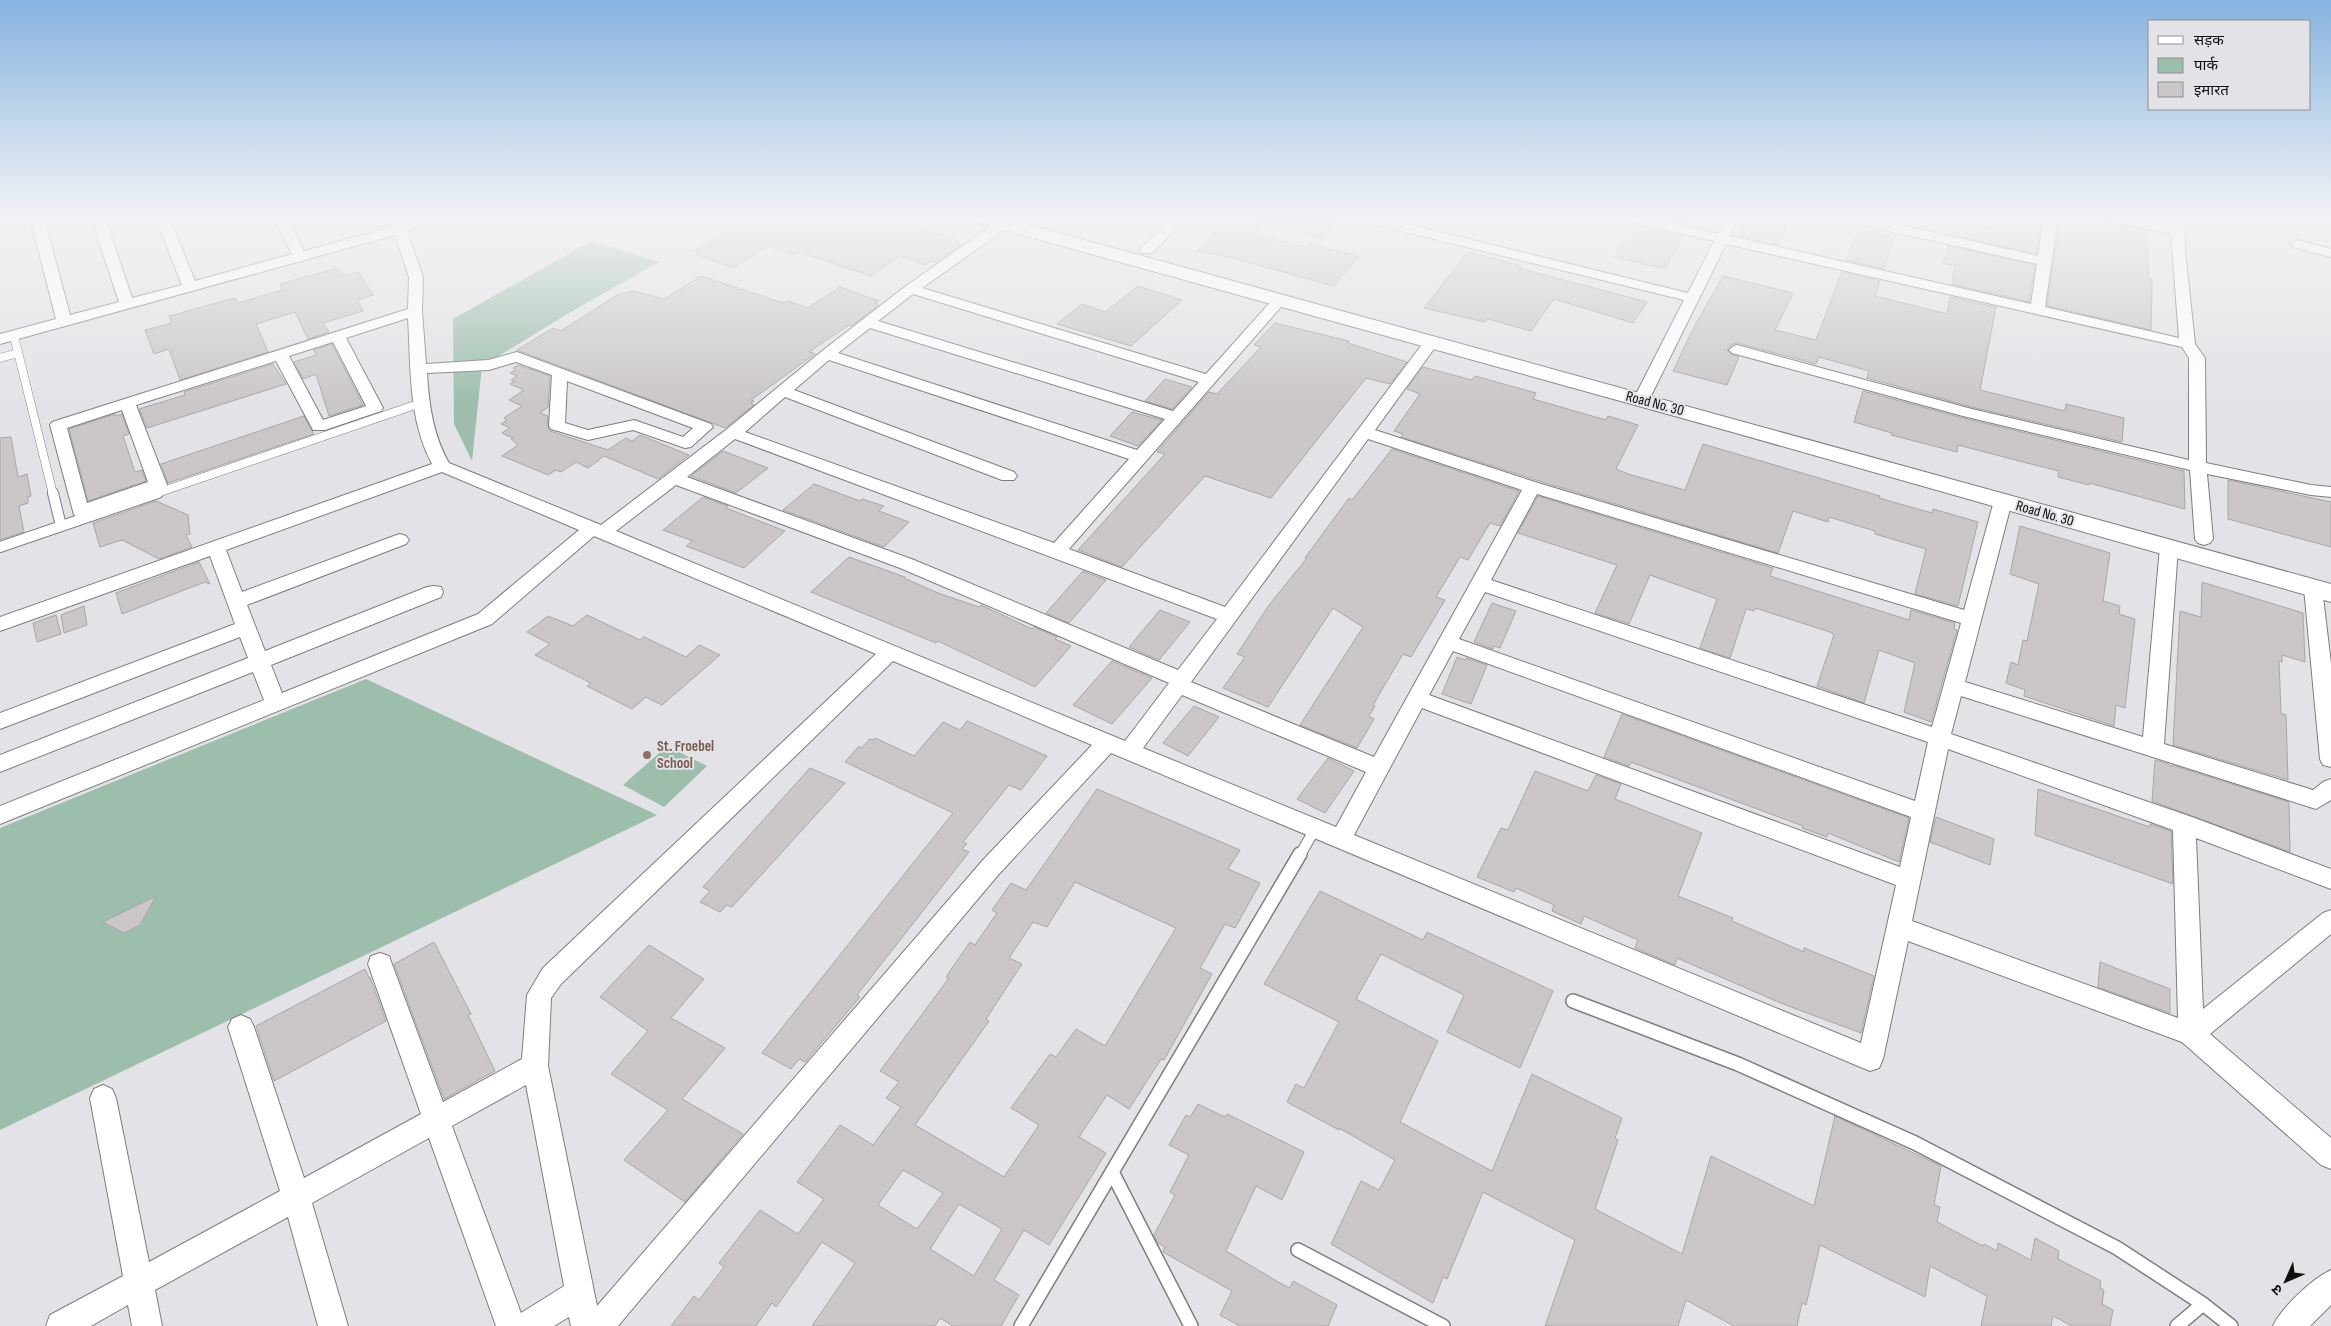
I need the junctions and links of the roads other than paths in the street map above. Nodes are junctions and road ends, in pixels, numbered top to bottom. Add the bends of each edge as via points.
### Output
1 (53, 279) edge
2 (118, 279) edge
3 (187, 279) edge
4 (220, 279) edge
5 (416, 279) edge
6 (925, 279) edge
7 (1203, 279) edge
8 (1247, 279) edge
9 (1620, 279) edge
10 (1702, 279) edge
11 (1899, 279) edge
12 (2041, 279) edge
13 (2182, 279) edge
14 (190, 287) junction
15 (911, 289) junction
16 (1692, 298) junction
17 (1280, 300) junction
18 (127, 305) junction
19 (2037, 310) junction
20 (415, 311) junction
21 (64, 322) junction
22 (868, 323) junction
23 (337, 336) junction
24 (7, 337) edge
25 (1431, 342) junction
26 (2187, 344) junction
27 (1737, 350) dead end
28 (18, 353) junction
29 (280, 354) junction
30 (827, 354) junction
31 (0, 358) edge
32 (420, 369) junction
33 (560, 373) junction
34 (1209, 380) junction
35 (783, 391) junction
36 (1644, 393) junction
37 (127, 403) junction
38 (421, 403) junction
39 (1176, 417) junction
40 (1363, 432) junction
41 (732, 433) junction
42 (1140, 457) junction
43 (442, 466) junction
44 (2198, 467) junction
45 (1008, 476) dead end
46 (674, 478) junction
47 (1532, 487) junction
48 (2331, 492) edge
49 (2003, 501) junction
50 (61, 526) junction
51 (597, 530) junction
52 (2204, 539) junction
53 (400, 540) dead end
54 (214, 546) junction
55 (0, 547) edge
56 (2169, 547) junction
57 (1057, 551) junction
58 (1479, 583) junction
59 (2325, 585) edge
60 (434, 592) dead end
61 (236, 602) junction
62 (1229, 616) junction
63 (1972, 619) junction
64 (0, 624) edge
65 (246, 627) junction
66 (1448, 642) junction
67 (890, 652) junction
68 (259, 660) junction
69 (1180, 682) junction
70 (1954, 686) junction
71 (1417, 698) junction
72 (275, 702) junction
73 (0, 721) edge
74 (1940, 737) junction
75 (1118, 747) junction
76 (2153, 748) junction
77 (2331, 759) edge
78 (0, 764) edge
79 (1379, 768) junction
80 (2331, 788) edge
81 (1924, 813) junction
82 (0, 815) edge
83 (2184, 823) junction
84 (1316, 829) junction
85 (1340, 840) junction
86 (2331, 879) edge
87 (1909, 880) junction
88 (2331, 920) edge
89 (1899, 927) junction
90 (380, 964) dead end
91 (1573, 1001) dead end
92 (241, 1027) dead end
93 (2191, 1034) junction
94 (535, 1066) junction
95 (103, 1098) dead end
96 (437, 1120) junction
97 (2331, 1156) edge
98 (1112, 1172) junction
99 (296, 1197) junction
100 (1298, 1250) dead end
101 (140, 1283) junction
102 (2331, 1285) edge
103 (580, 1293) junction
104 (2203, 1304) junction
105 (62, 1326) edge
106 (147, 1326) edge
107 (333, 1326) edge
108 (511, 1326) edge
109 (527, 1326) edge
110 (586, 1326) edge
111 (599, 1326) edge
112 (1021, 1326) edge
113 (1190, 1326) edge
114 (1443, 1326) edge
115 (2177, 1326) edge
116 (2231, 1326) edge
117 (2288, 1326) edge

1 - 21 street
2 - 18 street
3 - 14 street
4 - 14 street
5 - 20 street
6 - 15 street
7 - 17 street, Road No. 30
8 - 36 street, Road No. 30
9 - 16 street
10 - 16 street
11 - 19 street
12 - 19 street
13 - 26 street
14 - 18 street
15 - 22 street
15 - 34 street
16 - 36 street
17 - 25 street, Road No. 30
17 - 34 street
18 - 21 street
19 - 26 street
20 - 23 street
20 - 32 street
21 - 24 street
22 - 30 street
22 - 39 street
23 - 29 street
23 - 29 street via 375,408 319,427
24 - 28 lane
25 - 36 street, Road No. 30
25 - 40 street
26 - 44 street via 2197,358
27 - 44 street via 1960,410
28 - 31 lane
28 - 50 lane
29 - 37 street
30 - 35 street
30 - 42 street
32 - 33 street via 489,365 517,357
32 - 38 street
33 - 33 street via 669,414 705,427 685,443 634,425 588,435 557,426
34 - 39 street
35 - 41 street
35 - 45 street
36 - 49 street, Road No. 30
36 - 52 street, Road No. 30
37 - 37 street via 158,485 80,511 58,425
38 - 43 street via 430,444
38 - 50 lane
39 - 42 street
40 - 47 street
40 - 62 street
41 - 46 street
41 - 57 street
42 - 57 street
43 - 51 street
43 - 54 street
44 - 48 street
44 - 52 street
46 - 51 street
46 - 69 street via 907,564
47 - 58 street
47 - 63 street
49 - 56 street, Road No. 30
49 - 63 street
50 - 55 lane
51 - 67 street
51 - 72 street via 485,619
52 - 59 street, Road No. 30
53 - 61 street
54 - 61 street
54 - 64 street
56 - 59 street, Road No. 30
56 - 76 street
57 - 62 street
58 - 66 street
58 - 74 street
59 - 77 street
60 - 68 street
61 - 65 street
62 - 69 street
63 - 70 street
65 - 68 street
65 - 73 street
66 - 71 street
66 - 81 street
67 - 75 street
67 - 94 street via 552,976 538,995
68 - 72 street
68 - 78 street
69 - 75 street
69 - 79 street
70 - 74 street
70 - 76 street
71 - 79 street
71 - 87 street
72 - 82 street
74 - 81 street
74 - 83 street
75 - 84 street
75 - 111 street via 991,867
76 - 80 street via 2316,800
79 - 85 street
81 - 87 street
83 - 86 street
83 - 93 street
84 - 85 street
84 - 98 lane
85 - 89 street via 1870,1059
87 - 89 street
88 - 93 street
89 - 93 street
90 - 96 street
91 - 104 lane via 1738,1064 1915,1143 2117,1248
92 - 99 street
93 - 97 street
94 - 96 street
94 - 103 street
95 - 101 street
96 - 99 street
96 - 108 street
98 - 112 lane
98 - 113 lane
99 - 101 street
99 - 107 street
100 - 114 lane
101 - 105 street
101 - 106 street
102 - 117 street
103 - 109 street
103 - 110 street
104 - 115 lane
104 - 116 lane

